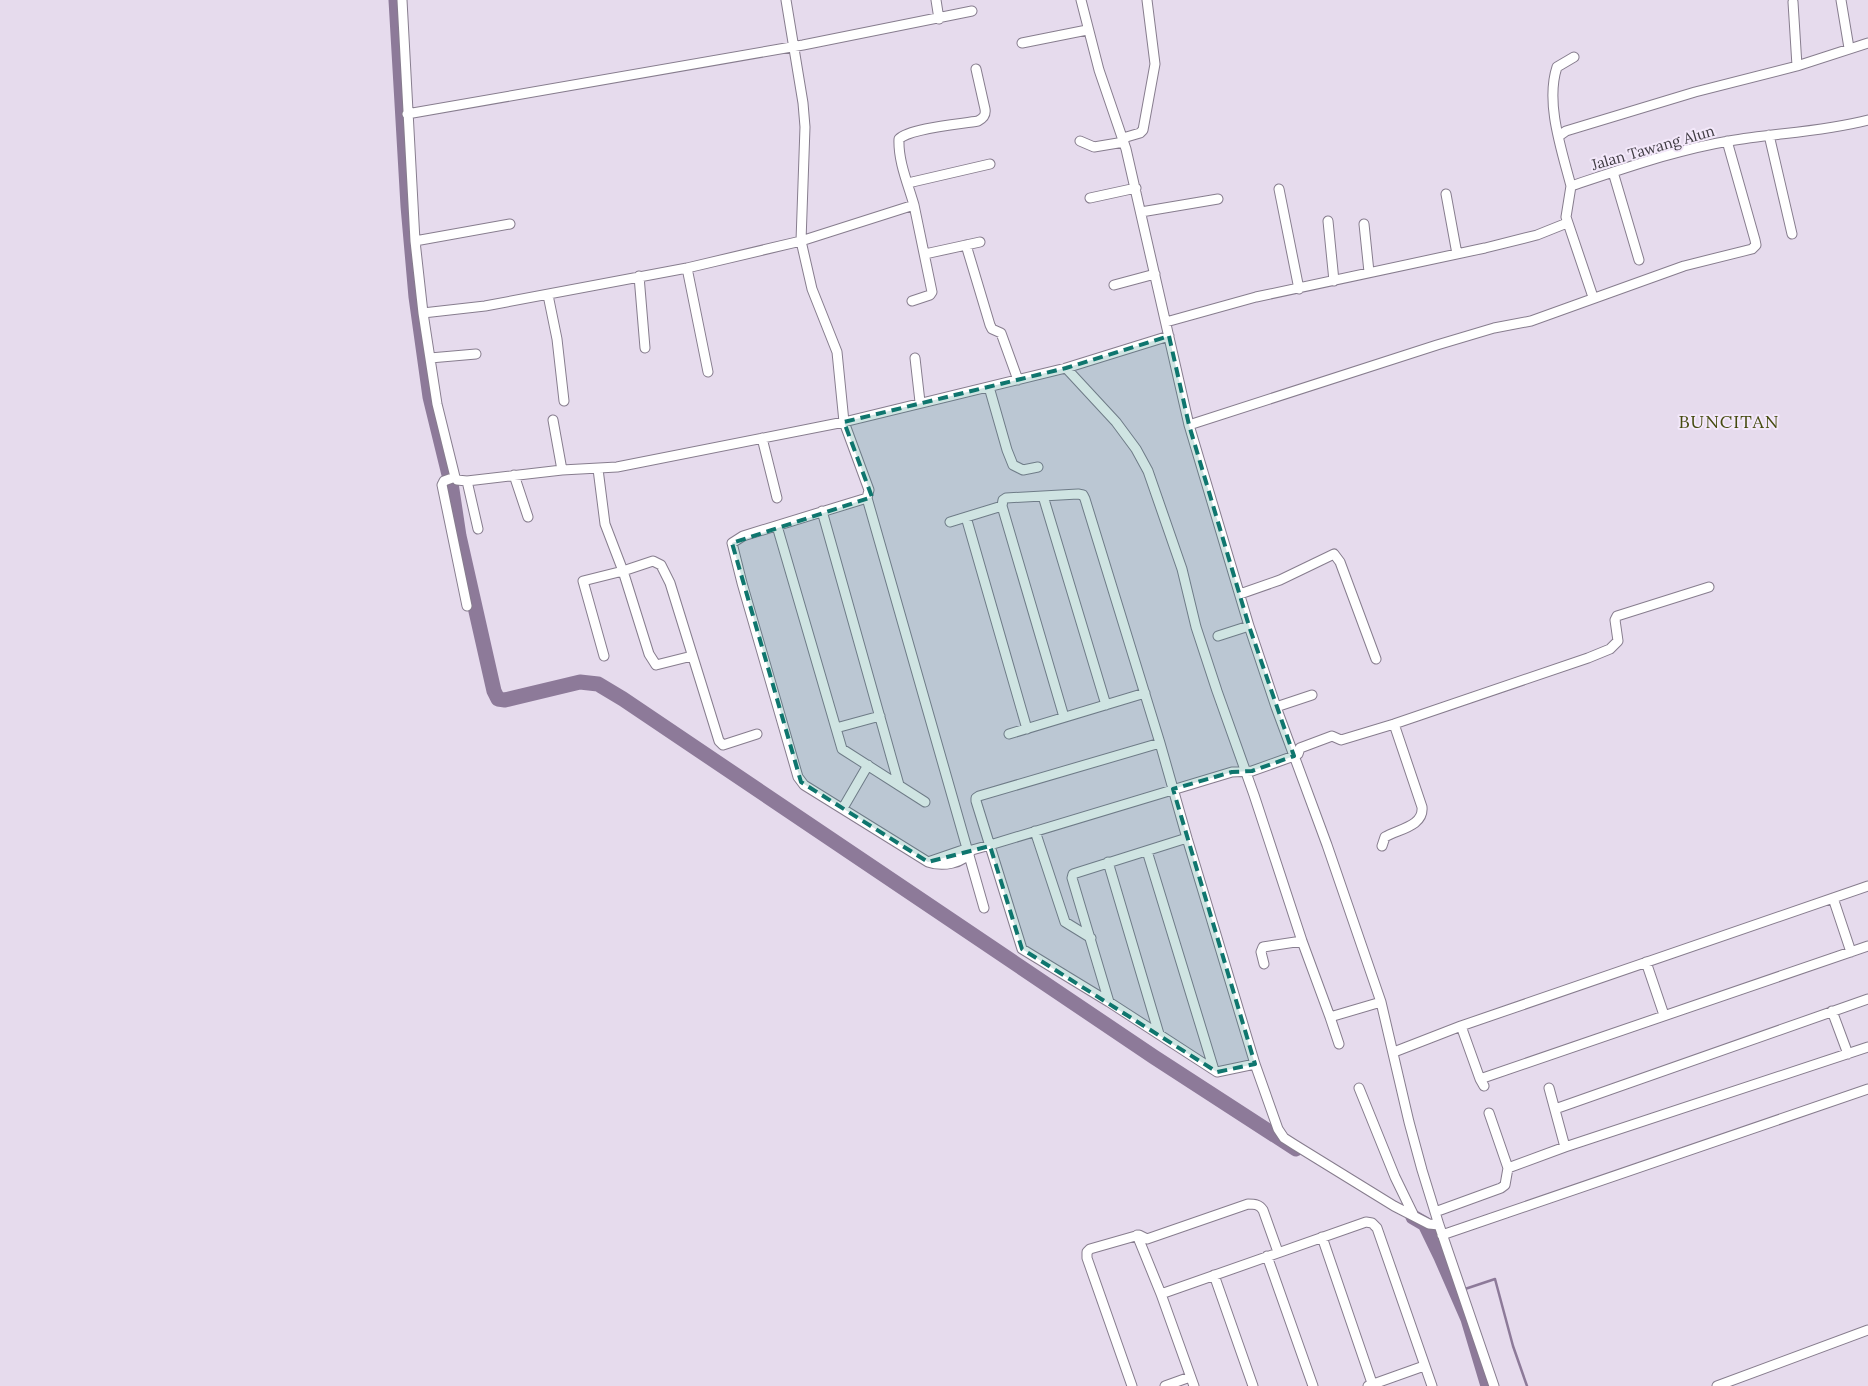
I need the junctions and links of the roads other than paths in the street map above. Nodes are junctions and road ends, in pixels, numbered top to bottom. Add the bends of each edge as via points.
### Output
1 (402, 0) edge
2 (786, 0) edge
3 (936, 0) edge
4 (1081, 0) edge
5 (1147, 0) edge
6 (1841, 0) edge
7 (1792, 2) dead end
8 (972, 11) dead end
9 (939, 19) junction
10 (1087, 30) junction
11 (1022, 43) dead end
12 (1868, 43) edge
13 (798, 46) junction
14 (1849, 48) junction
15 (1574, 56) dead end
16 (1797, 66) junction
17 (976, 69) dead end
18 (408, 114) junction
19 (1868, 120) edge
20 (1769, 135) junction
21 (1559, 136) junction
22 (1123, 140) junction
23 (1080, 141) dead end
24 (1727, 141) junction
25 (990, 164) dead end
26 (1614, 172) junction
27 (908, 184) junction
28 (1571, 186) junction
29 (1136, 188) junction
30 (1279, 189) dead end
31 (1446, 194) dead end
32 (1090, 198) dead end
33 (1218, 199) dead end
34 (914, 205) junction
35 (1141, 212) junction
36 (1328, 222) dead end
37 (1567, 223) junction
38 (510, 224) dead end
39 (1364, 224) dead end
40 (1792, 234) dead end
41 (806, 239) junction
42 (415, 241) junction
43 (980, 242) dead end
44 (966, 245) junction
45 (924, 254) junction
46 (1458, 254) junction
47 (1639, 260) dead end
48 (688, 268) junction
49 (1369, 272) junction
50 (1156, 274) junction
51 (639, 276) junction
52 (1334, 280) junction
53 (1114, 285) dead end
54 (1299, 289) junction
55 (548, 295) junction
56 (1593, 297) junction
57 (912, 301) dead end
58 (423, 313) junction
59 (1166, 322) junction
60 (1169, 336) junction
61 (645, 348) dead end
62 (476, 354) dead end
63 (430, 358) junction
64 (915, 358) dead end
65 (1070, 367) junction
66 (708, 372) dead end
67 (1018, 380) junction
68 (989, 387) junction
69 (564, 401) dead end
70 (920, 402) junction
71 (553, 420) dead end
72 (849, 420) junction
73 (1189, 425) junction
74 (762, 438) junction
75 (1038, 468) dead end
76 (562, 470) junction
77 (598, 470) junction
78 (514, 475) junction
79 (450, 479) junction
80 (467, 481) junction
81 (1044, 496) junction
82 (777, 498) dead end
83 (867, 498) junction
84 (1002, 506) junction
85 (822, 511) junction
86 (528, 517) dead end
87 (966, 517) junction
88 (950, 522) dead end
89 (777, 526) junction
90 (478, 529) dead end
91 (623, 571) junction
92 (1710, 586) dead end
93 (1240, 594) junction
94 (467, 606) dead end
95 (1249, 626) junction
96 (1218, 636) dead end
97 (604, 656) dead end
98 (692, 656) junction
99 (1376, 659) dead end
100 (1145, 693) junction
101 (1312, 694) dead end
102 (1106, 705) junction
103 (1282, 705) junction
104 (880, 716) junction
105 (1064, 717) junction
106 (1394, 724) junction
107 (836, 728) junction
108 (1026, 728) junction
109 (757, 734) dead end
110 (1009, 734) dead end
111 (1160, 743) junction
112 (1294, 756) junction
113 (868, 765) junction
114 (1246, 772) junction
115 (899, 785) junction
116 (1172, 789) junction
117 (925, 802) dead end
118 (843, 808) junction
119 (1034, 831) junction
120 (1186, 838) junction
121 (1382, 846) dead end
122 (976, 850) junction
123 (1147, 851) junction
124 (1108, 862) junction
125 (1868, 886) edge
126 (1833, 898) junction
127 (984, 908) dead end
128 (1090, 938) junction
129 (1302, 941) junction
130 (1868, 946) edge
131 (1851, 952) junction
132 (1646, 962) junction
133 (1264, 964) dead end
134 (1868, 999) edge
135 (1109, 1002) junction
136 (1381, 1002) junction
137 (1832, 1012) junction
138 (1664, 1016) junction
139 (1330, 1017) junction
140 (1461, 1026) junction
141 (1159, 1034) junction
142 (1338, 1044) dead end
143 (1868, 1047) edge
144 (1397, 1051) junction
145 (1848, 1054) junction
146 (1255, 1064) junction
147 (1214, 1070) junction
148 (1359, 1088) dead end
149 (1548, 1088) dead end
150 (1868, 1089) edge
151 (1555, 1109) junction
152 (1489, 1113) dead end
153 (1566, 1147) junction
154 (1508, 1168) junction
155 (1439, 1211) junction
156 (1412, 1214) junction
157 (1439, 1226) junction
158 (1446, 1234) junction
159 (1137, 1235) junction
160 (1322, 1237) junction
161 (1278, 1252) junction
162 (1267, 1256) junction
163 (1214, 1275) junction
164 (1161, 1294) junction
165 (1868, 1330) edge
166 (1424, 1366) junction
167 (1192, 1381) edge
168 (1371, 1385) edge
169 (1132, 1386) edge
170 (1165, 1386) edge
171 (1253, 1386) edge
172 (1313, 1386) edge
173 (1432, 1386) edge
174 (1494, 1386) edge
175 (1717, 1386) edge

1 - 18 street
2 - 13 street
3 - 9 street
4 - 10 street
5 - 22 street via 1154,70 1143,130
6 - 14 street
7 - 16 street
8 - 9 street
9 - 13 street
10 - 11 street
10 - 22 street
12 - 14 street
13 - 18 street
13 - 41 street via 805,127
14 - 16 street
15 - 21 street via 1560,64 1556,72 1553,90
16 - 21 street via 1695,92 1575,128
17 - 27 street via 986,114 978,121 904,135 899,139
18 - 42 street
19 - 20 street, Jalan Tawang Alun
20 - 24 street, Jalan Tawang Alun
20 - 40 street
21 - 28 street
22 - 23 street via 1094,147
22 - 29 street
24 - 26 street, Jalan Tawang Alun via 1666,155
24 - 56 street via 1755,240 1754,248 1684,266
25 - 27 street
26 - 28 street, Jalan Tawang Alun
26 - 47 street
27 - 34 street
28 - 37 street
29 - 32 street
29 - 35 street
30 - 54 street
31 - 46 street
33 - 35 street
34 - 41 street
34 - 45 street
35 - 50 street
36 - 52 street
37 - 46 street via 1537,235
37 - 56 street
38 - 42 street
39 - 49 street
41 - 48 street
41 - 72 street via 812,289 837,352
42 - 58 street
43 - 44 street
44 - 45 street
44 - 67 street via 990,325 1001,332
45 - 57 street via 932,292
46 - 49 street
48 - 51 street
48 - 66 street
49 - 52 street
50 - 53 street
50 - 59 street
51 - 55 street
51 - 61 street
52 - 54 street
54 - 59 street via 1256,297
55 - 58 street
55 - 69 street
56 - 73 street via 1530,321 1437,345
58 - 63 street
59 - 60 street
60 - 65 street
60 - 73 street
62 - 63 street
63 - 79 street
64 - 70 street
65 - 67 street
65 - 114 street via 1116,422 1148,471 1182,569 1196,627
67 - 68 street
68 - 70 street
68 - 75 street via 1010,458 1017,468
70 - 72 street
71 - 76 street
72 - 74 street
72 - 83 street via 869,490
73 - 93 street
74 - 77 street
74 - 82 street
76 - 77 street
76 - 78 street
77 - 91 street via 605,524
78 - 80 street
78 - 86 street
79 - 80 street
79 - 94 street via 442,485
80 - 90 street
81 - 84 street via 1006,498
81 - 100 street via 1083,495
81 - 102 street
83 - 85 street
83 - 122 street
84 - 87 street
84 - 105 street
85 - 89 street
85 - 104 street
87 - 88 street
87 - 108 street
89 - 107 street
89 - 118 street via 736,540 732,547 798,777 804,785
91 - 97 street via 583,581
91 - 98 street via 649,654 656,665
91 - 98 street via 653,561 662,565
92 - 106 street via 1617,616 1618,641 1610,649
93 - 95 street
93 - 99 street via 1280,580 1334,554 1340,562
95 - 96 street
95 - 103 street
98 - 109 street via 719,741 723,745
100 - 102 street
100 - 111 street
101 - 103 street
102 - 105 street
103 - 112 street
104 - 107 street
104 - 115 street
105 - 108 street
106 - 112 street via 1341,740 1332,736 1300,748
106 - 121 street via 1423,814 1418,822 1385,837
107 - 113 street via 843,751
108 - 110 street
111 - 116 street
111 - 122 street via 979,796 976,798
112 - 114 street
112 - 136 street
113 - 115 street
113 - 118 street
114 - 116 street via 1232,772
114 - 129 street
115 - 117 street
116 - 119 street
116 - 120 street
118 - 122 street via 928,862
119 - 122 street
119 - 128 street via 1065,922
120 - 123 street
120 - 146 street
122 - 127 street
122 - 135 street via 1022,949
123 - 124 street
123 - 147 street
124 - 128 street via 1073,874 1072,878
124 - 141 street
125 - 126 street
126 - 131 street
126 - 132 street
128 - 135 street
129 - 133 street via 1263,947
129 - 139 street
130 - 131 street
131 - 138 street
132 - 138 street
132 - 140 street
134 - 137 street
135 - 141 street
136 - 139 street
136 - 144 street
137 - 145 street
137 - 151 street
138 - 140 street via 1482,1082
139 - 142 street
140 - 144 street
141 - 147 street
143 - 145 street
144 - 155 street via 1409,1122
145 - 153 street
146 - 147 street via 1220,1072
146 - 156 street via 1284,1138
148 - 156 street
149 - 151 street
150 - 158 street
151 - 153 street
152 - 154 street
153 - 154 street
154 - 155 street via 1503,1187
155 - 157 street
156 - 157 street
157 - 158 street
158 - 174 street via 1449,1254
159 - 161 street via 1148,1239 1254,1204 1263,1210
159 - 164 street
159 - 169 street via 1087,1252
160 - 161 street
160 - 166 street via 1366,1222 1377,1228
160 - 168 street
161 - 162 street
162 - 163 street
162 - 172 street
163 - 164 street
163 - 171 street
164 - 167 street
165 - 175 street
166 - 168 street
166 - 173 street
167 - 170 street

